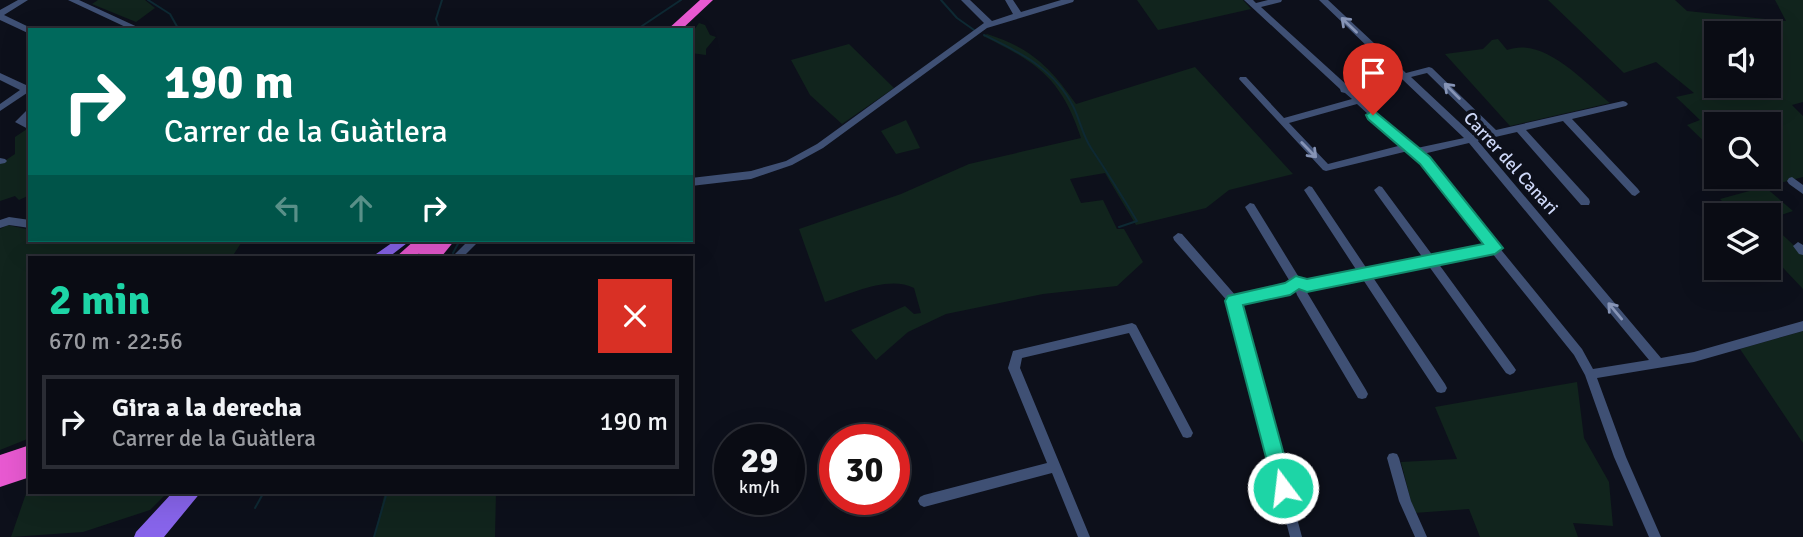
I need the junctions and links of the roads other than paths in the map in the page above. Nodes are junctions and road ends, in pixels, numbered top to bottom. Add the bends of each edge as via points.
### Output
1 (24, 0) edge
2 (72, 0) edge
3 (707, 0) edge
4 (718, 0) edge
5 (965, 0) edge
6 (1009, 0) edge
7 (1029, 0) edge
8 (1070, 0) edge
9 (1278, 0) edge
10 (1323, 0) edge
11 (1251, 3) edge
12 (1035, 10) junction
13 (0, 15) edge
14 (1018, 15) junction
15 (125, 23) junction
16 (990, 24) junction
17 (119, 28) edge
18 (136, 28) edge
19 (675, 28) edge
20 (686, 28) edge
21 (28, 30) edge
22 (1402, 75) junction
23 (0, 76) edge
24 (1243, 79) dead end
25 (28, 89) edge
26 (1344, 89) junction
27 (28, 90) edge
28 (1357, 101) junction
29 (1623, 104) dead end
30 (0, 108) edge
31 (28, 114) edge
32 (1566, 118) junction
33 (1282, 122) junction
34 (28, 126) edge
35 (1519, 128) junction
36 (1493, 133) junction
37 (1469, 139) junction
38 (1412, 149) junction
39 (1793, 181) dead end
40 (693, 182) edge
41 (1308, 190) dead end
42 (1379, 190) dead end
43 (1803, 190) edge
44 (1636, 192) dead end
45 (1585, 202) dead end
46 (1250, 207) dead end
47 (0, 224) edge
48 (28, 224) edge
49 (1178, 237) dead end
50 (473, 242) edge
51 (429, 247) edge
52 (1495, 248) junction
53 (386, 249) edge
54 (406, 256) edge
55 (458, 256) edge
56 (1430, 261) junction
57 (1365, 274) junction
58 (1298, 287) junction
59 (1234, 301) junction
60 (1803, 326) edge
61 (1659, 363) junction
62 (1510, 369) dead end
63 (1590, 374) junction
64 (1441, 388) dead end
65 (1362, 394) dead end
66 (1187, 433) dead end
67 (28, 454) edge
68 (1394, 458) dead end
69 (0, 463) edge
70 (28, 463) edge
71 (1055, 467) junction
72 (28, 470) edge
73 (0, 472) edge
74 (28, 478) edge
75 (0, 479) edge
76 (0, 486) edge
77 (180, 494) edge
78 (192, 494) edge
79 (924, 501) dead end
80 (141, 537) edge
81 (154, 537) edge
82 (1084, 537) edge
83 (1296, 537) edge
84 (1421, 537) edge
85 (1656, 537) edge

1 - 13 street
2 - 15 street
3 - 19 highway
4 - 20 highway
5 - 16 street
6 - 14 street
7 - 12 street
8 - 12 street
9 - 11 street
22 -> 10 street, Carrer del Canari
11 - 26 street
12 - 14 street
13 - 21 street
14 - 16 street
15 - 17 street
15 - 18 street
16 - 40 street via 803,156 751,175
22 - 26 street
36 -> 22 street via 1432,72
22 - 37 street, Carrer del Canari
23 - 25 street
24 - 33 street
26 - 28 street
27 - 30 street
28 - 33 street
28 - 38 street
29 - 32 street
31 - 34 street via 20,122
32 - 35 street
32 - 44 street
33 -> 38 street via 1326,168
35 - 36 street
35 - 45 street
36 - 37 street
37 - 38 street
61 -> 37 street, Carrer del Canari
38 - 52 street
39 - 43 street
41 - 57 street
42 - 56 street
46 - 58 street
47 - 48 street
49 - 59 street
50 - 55 street
51 - 53 main road
51 - 54 highway
52 - 56 street
52 - 63 street via 1578,352
56 - 57 street
56 - 62 street
57 - 58 street
57 - 64 street
58 - 59 street
58 - 65 street
59 - 83 street
60 - 61 street
61 - 63 street
63 - 85 street
66 - 71 street via 1132,328 1022,352 1014,358 1014,369
67 - 69 highway
68 - 84 street via 1405,502
70 - 73 highway
71 - 79 street
71 - 82 street
72 - 75 highway
74 - 76 highway
77 - 80 main road
78 - 81 main road

